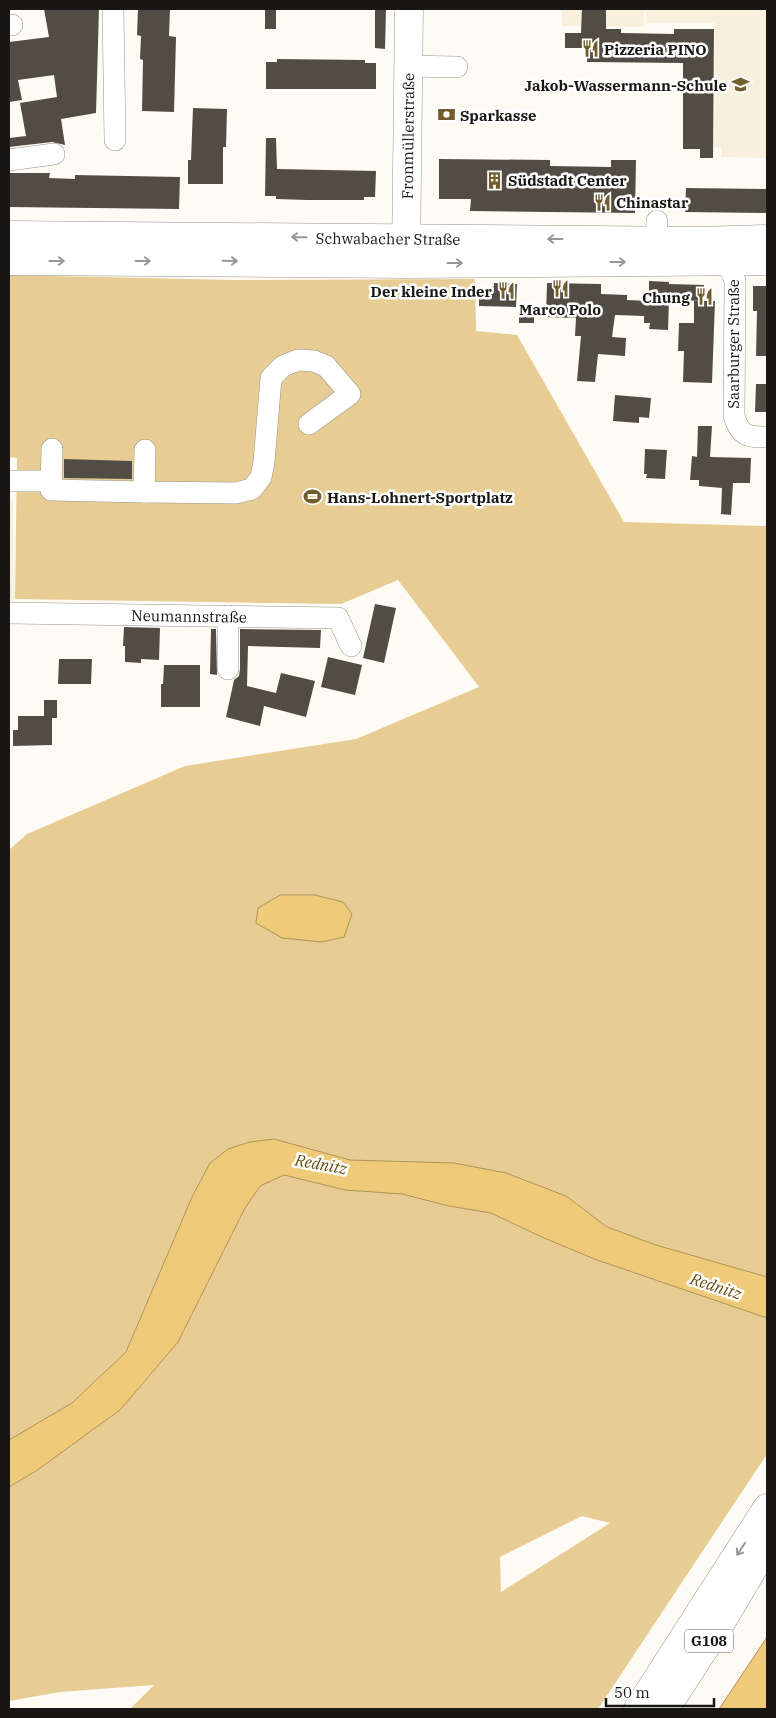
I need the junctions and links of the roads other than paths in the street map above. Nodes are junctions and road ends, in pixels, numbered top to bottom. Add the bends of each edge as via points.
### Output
1 (113, 9) edge
2 (409, 9) edge
3 (408, 66) junction
4 (457, 67) dead end
5 (115, 140) dead end
6 (54, 154) dead end
7 (9, 160) edge
8 (9, 235) edge
9 (767, 239) edge
10 (702, 240) junction
11 (406, 251) junction
12 (9, 261) edge
13 (728, 261) junction
14 (767, 261) edge
15 (309, 424) dead end
16 (767, 437) edge
17 (52, 449) dead end
18 (145, 450) dead end
19 (9, 481) edge
20 (52, 481) junction
21 (144, 492) junction
22 (9, 613) edge
23 (228, 616) junction
24 (351, 646) dead end
25 (228, 669) dead end
26 (767, 1508) edge
27 (767, 1544) edge
28 (751, 1572) junction
29 (693, 1624) junction
30 (618, 1709) edge
31 (638, 1709) edge
32 (665, 1709) edge
33 (683, 1709) edge

1 - 5 street
2 - 3 main road, Fronmüllerstraße
3 - 4 street
3 - 11 main road, Fronmüllerstraße
6 - 7 street
11 -> 8 main road, Schwabacher Straße
9 - 10 main road, Schwabacher Straße
10 -> 11 main road, Schwabacher Straße via 657,230
10 - 13 street, Saarburger Straße
12 -> 11 main road, Schwabacher Straße via 181,261
11 -> 13 main road, Schwabacher Straße
13 - 14 main road, Schwabacher Straße
13 - 16 street, Saarburger Straße via 735,281 734,416 742,433
15 - 21 street via 350,394 326,366 298,360 283,366 271,378 264,462 261,477 252,489 236,493
17 - 20 street
18 - 21 street
19 - 20 street
20 - 21 street via 51,490
22 - 23 street, Neumannstraße
23 - 24 street, Neumannstraße via 338,618
23 - 25 street
26 -> 29 main road, G108
27 - 28 main road, G108
28 - 32 main road, G108
28 - 33 main road via 729,1636
29 - 30 main road via 648,1668
29 - 31 main road, G108

